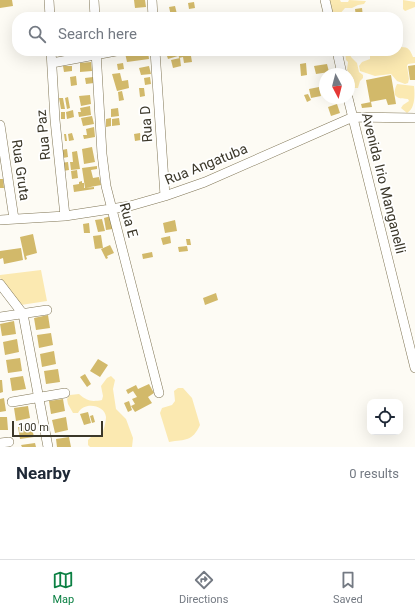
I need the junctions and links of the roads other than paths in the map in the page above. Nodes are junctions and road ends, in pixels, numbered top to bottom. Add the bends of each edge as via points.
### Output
1 (49, 0) edge
2 (94, 0) edge
3 (152, 0) edge
4 (325, 0) edge
5 (50, 12) edge
6 (95, 12) edge
7 (153, 12) edge
8 (328, 12) edge
9 (51, 56) edge
10 (83, 56) edge
11 (96, 56) edge
12 (155, 56) edge
13 (338, 56) edge
14 (52, 63) junction
15 (341, 68) edge
16 (350, 104) edge
17 (353, 117) junction
18 (415, 118) edge
19 (0, 125) edge
20 (165, 196) junction
21 (111, 209) junction
22 (65, 216) junction
23 (14, 218) junction
24 (0, 220) edge
25 (0, 284) edge
26 (47, 310) dead end
27 (23, 314) junction
28 (0, 317) edge
29 (415, 368) edge
30 (65, 393) dead end
31 (159, 393) dead end
32 (39, 397) junction
33 (12, 402) dead end
34 (48, 447) edge

1 - 5 street
2 - 6 street
3 - 7 street
4 - 8 street
9 - 14 street, Rua Paz
10 - 14 street
11 - 21 street, Rua E via 102,154
12 - 20 street, Rua D
13 - 15 street
14 - 22 street, Rua Paz
16 - 17 street, Avenida Irio Manganelli
17 - 18 street, Rua Angatuba
17 - 20 street, Rua Angatuba via 205,182
17 - 29 street, Avenida Irio Manganelli
19 - 23 street, Rua Gruta
20 - 21 street, Rua Angatuba
21 - 22 street, Rua Angatuba
21 - 31 street, Rua E
22 - 23 street, Rua Angatuba
23 - 24 street, Rua Angatuba
25 - 27 street
26 - 27 street
27 - 28 street
27 - 32 street
30 - 32 street
32 - 33 street
32 - 34 street

